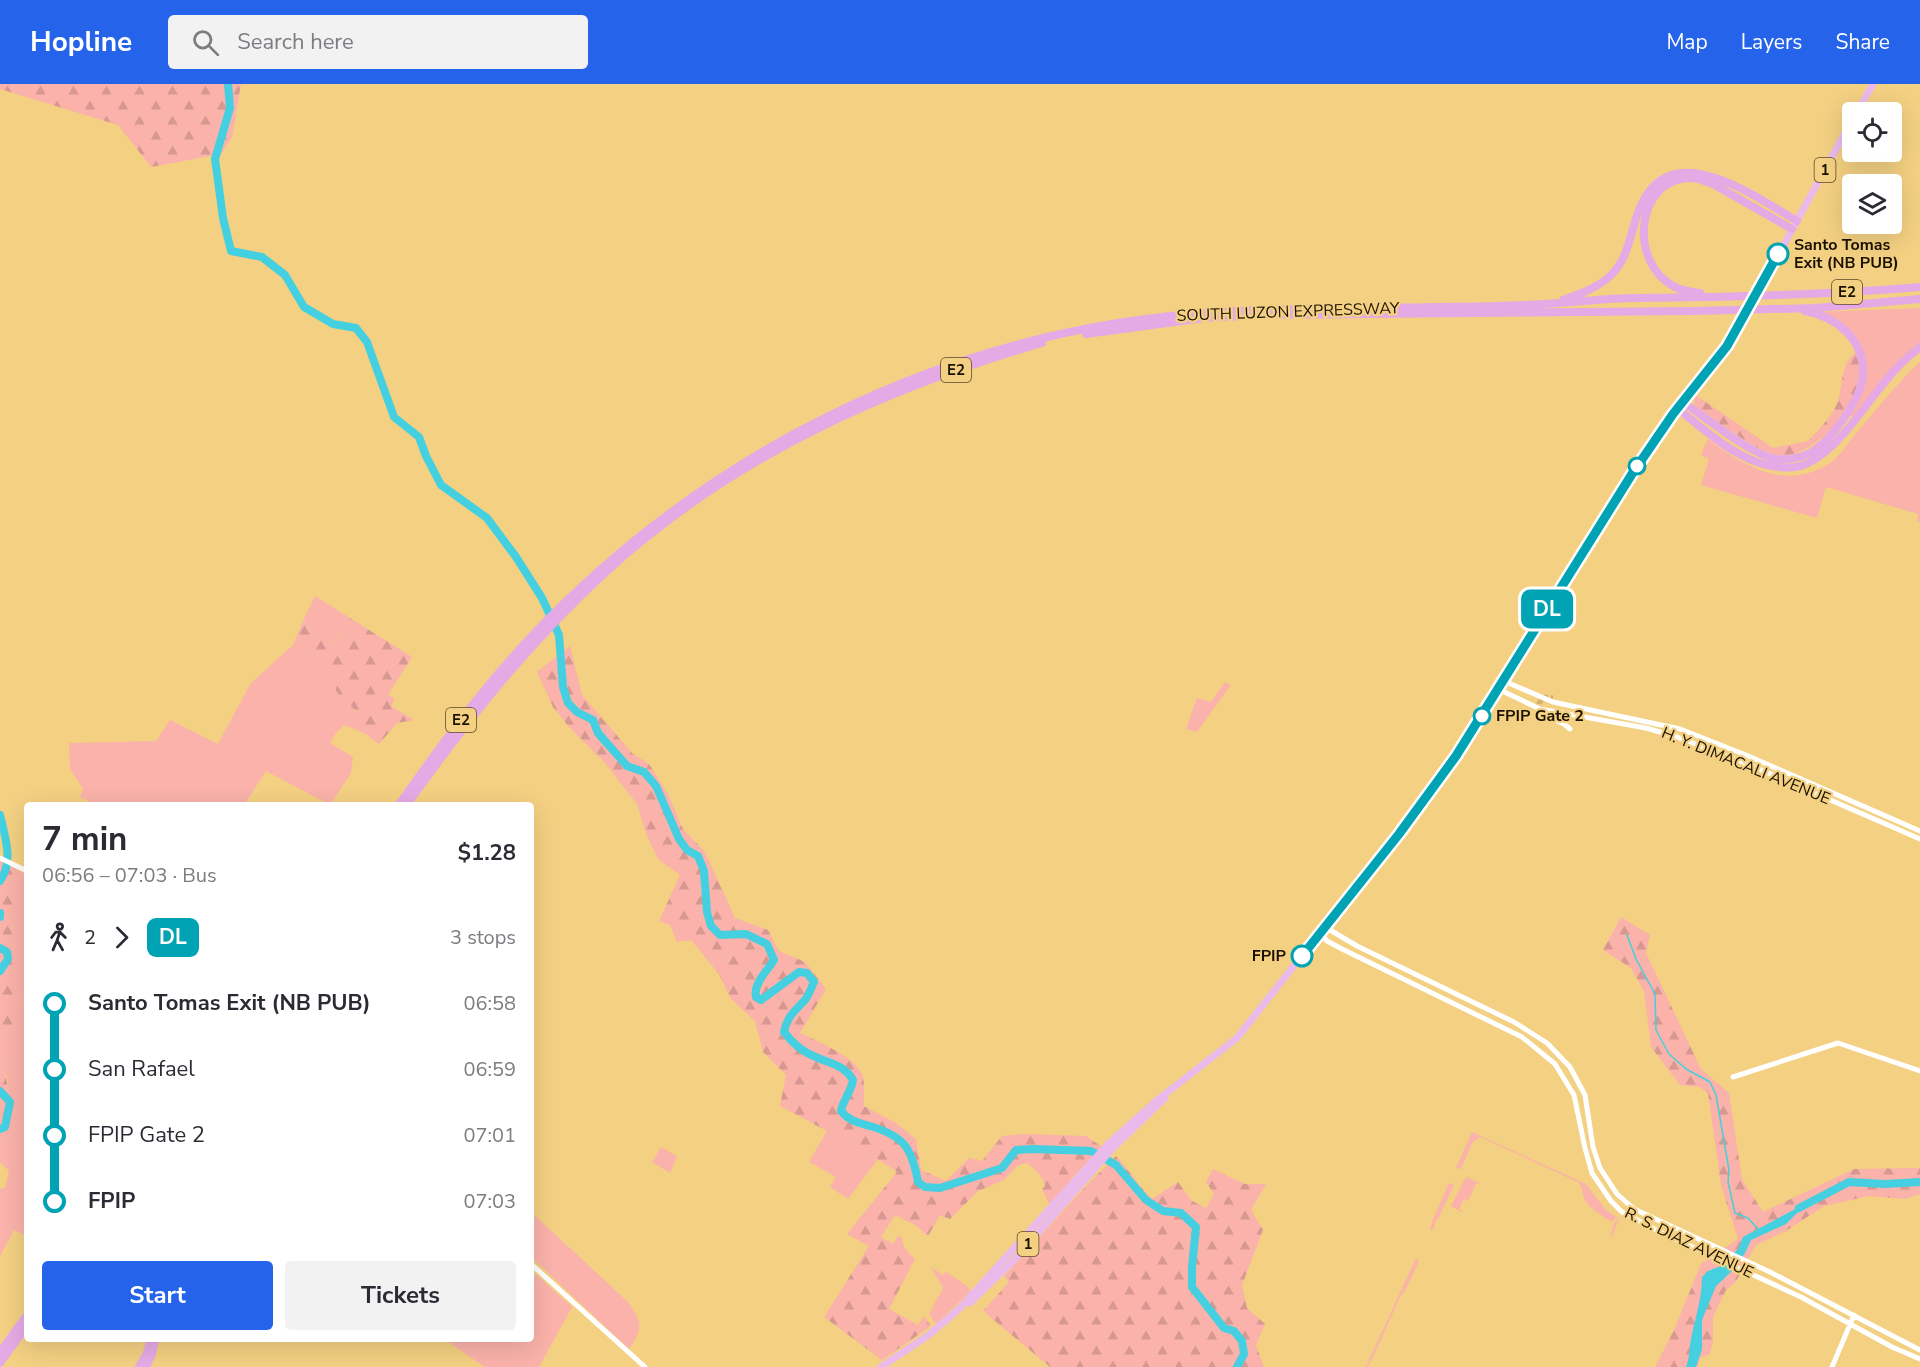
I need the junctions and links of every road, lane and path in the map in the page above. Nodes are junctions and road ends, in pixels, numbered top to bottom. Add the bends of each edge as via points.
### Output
1 (1873, 84) edge
2 (1863, 102) edge
3 (1842, 138) edge
4 (1797, 220) junction
5 (1792, 229) junction
6 (1920, 287) edge
7 (1722, 297) junction
8 (1920, 299) edge
9 (1553, 303) junction
10 (1783, 308) junction
11 (1920, 347) edge
12 (1680, 405) junction
13 (565, 608) junction
14 (531, 642) junction
15 (1504, 681) junction
16 (1498, 689) junction
17 (1523, 690) junction
18 (1554, 698) dead end
19 (1518, 699) junction
20 (1577, 706) junction
21 (1546, 716) dead end
22 (1570, 729) dead end
23 (1746, 754) junction
24 (1743, 762) junction
25 (401, 802) edge
26 (409, 802) edge
27 (1920, 831) edge
28 (1920, 839) edge
29 (2, 859) edge
30 (24, 870) edge
31 (1322, 930) junction
32 (1462, 997) junction
33 (1458, 1006) junction
34 (1920, 1071) edge
35 (1733, 1077) dead end
36 (1617, 1194) junction
37 (1611, 1201) junction
38 (1665, 1224) junction
39 (1660, 1232) junction
40 (534, 1267) edge
41 (1854, 1315) junction
42 (24, 1319) edge
43 (1849, 1323) junction
44 (24, 1330) edge
45 (150, 1342) edge
46 (155, 1342) edge
47 (1920, 1350) edge
48 (0, 1352) edge
49 (1920, 1359) edge
50 (0, 1363) edge
51 (139, 1367) edge
52 (146, 1367) edge
53 (645, 1367) edge
54 (881, 1367) edge
55 (1832, 1367) edge

1 - 2 highway
3 - 4 highway, 1
4 - 5 highway, 1
4 - 9 highway via 1715,176 1686,172 1666,178 1644,199 1614,273 1597,286
5 - 7 highway via 1700,180 1680,180 1658,194 1647,212 1643,232 1651,263 1677,288
5 - 12 highway, 1 via 1727,346
6 - 7 highway, E2
7 - 9 highway, SOUTH LUZON EXPRESSWAY / E2
8 - 10 highway, E2
9 - 13 highway, SOUTH LUZON EXPRESSWAY / E2 via 1203,312 1097,326 948,365 841,410 753,457 663,518 613,559
10 - 12 highway via 1835,321 1851,337 1861,358 1863,374 1856,396 1816,449 1788,459 1774,459
10 - 13 highway, SOUTH LUZON EXPRESSWAY / E2 via 1268,315 1204,318 1047,342 886,396 800,437 719,486 653,534
11 - 12 highway via 1896,368 1832,446 1807,464 1772,466 1754,461 1732,449
12 - 15 highway, 1 via 1632,474
13 - 14 highway, SOUTH LUZON EXPRESSWAY / E2
14 - 25 highway, SOUTH LUZON EXPRESSWAY / E2 via 463,718
14 - 26 highway, SOUTH LUZON EXPRESSWAY / E2
15 - 16 highway, 1
15 - 17 street, H. Y. DIMACALI AVENUE
16 - 19 street, H. Y. DIMACALI AVENUE
16 - 31 highway, 1 via 1434,788
17 - 19 street
17 - 20 street, H. Y. DIMACALI AVENUE
18 - 20 street
19 - 24 street, H. Y. DIMACALI AVENUE via 1540,709 1658,730
20 - 23 street, H. Y. DIMACALI AVENUE via 1680,729
21 - 22 street
23 - 24 street
23 - 27 street, H. Y. DIMACALI AVENUE
24 - 28 street, H. Y. DIMACALI AVENUE
29 - 30 street
31 - 32 street, R. S. DIAZ AVENUE
31 - 33 street, R. S. DIAZ AVENUE via 1327,941
31 - 54 highway, 1 via 1237,1038 1129,1123 960,1308
32 - 33 street
32 - 36 street, R. S. DIAZ AVENUE via 1534,1034 1563,1057 1585,1095 1593,1147 1600,1168
33 - 37 street, R. S. DIAZ AVENUE via 1522,1037 1555,1064 1574,1095 1592,1173
34 - 35 street via 1838,1043
36 - 37 street
36 - 38 street, R. S. DIAZ AVENUE via 1634,1209
37 - 39 street, R. S. DIAZ AVENUE via 1622,1212
38 - 39 street
38 - 41 street, R. S. DIAZ AVENUE
39 - 43 street, R. S. DIAZ AVENUE
40 - 53 street
41 - 43 street
41 - 47 street, R. S. DIAZ AVENUE
42 - 48 highway
43 - 49 street, R. S. DIAZ AVENUE
43 - 55 street
44 - 50 highway
45 - 51 highway
46 - 52 highway

